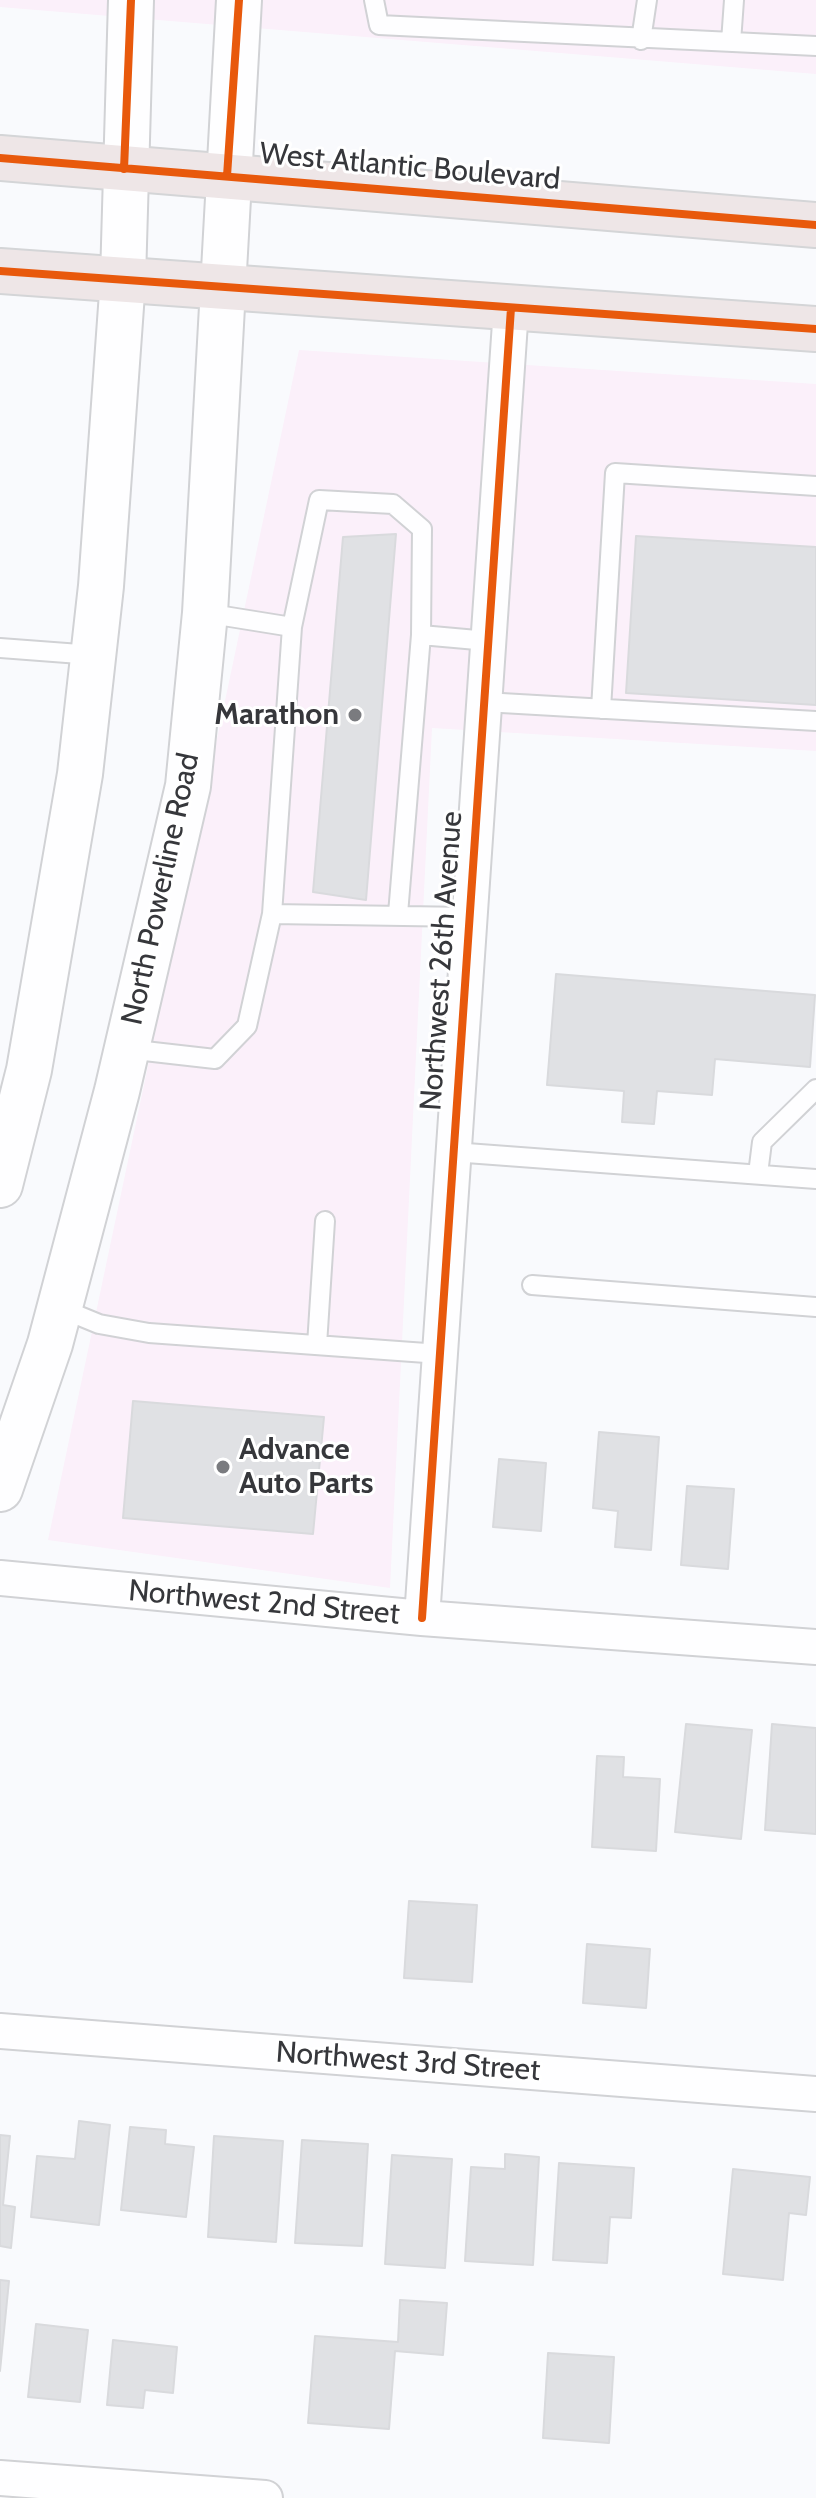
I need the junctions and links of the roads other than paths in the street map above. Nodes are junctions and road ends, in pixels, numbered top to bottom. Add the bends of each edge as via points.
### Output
1 (131, 0) edge
2 (239, 0) edge
3 (374, 0) edge
4 (647, 0) edge
5 (734, 0) edge
6 (641, 40) junction
7 (731, 42) junction
8 (816, 46) edge
9 (0, 158) edge
10 (124, 169) junction
11 (227, 176) junction
12 (816, 225) edge
13 (0, 271) edge
14 (123, 279) junction
15 (223, 286) junction
16 (511, 308) junction
17 (816, 329) edge
18 (816, 486) edge
19 (205, 613) junction
20 (292, 627) junction
21 (421, 635) junction
22 (488, 641) junction
23 (0, 648) edge
24 (93, 655) junction
25 (484, 702) junction
26 (601, 709) junction
27 (816, 721) edge
28 (272, 914) junction
29 (398, 914) junction
30 (469, 917) junction
31 (127, 1049) junction
32 (816, 1089) edge
33 (453, 1152) junction
34 (758, 1174) junction
35 (816, 1179) edge
36 (0, 1185) edge
37 (325, 1221) dead end
38 (532, 1285) dead end
39 (816, 1307) edge
40 (60, 1308) junction
41 (317, 1345) junction
42 (440, 1354) junction
43 (0, 1489) edge
44 (0, 1578) edge
45 (422, 1618) junction
46 (816, 1647) edge
47 (0, 2031) edge
48 (816, 2094) edge
49 (0, 2478) edge
50 (265, 2498) edge

1 - 10 main road
2 - 11 main road, North Powerline Road
3 - 6 lane via 379,25
4 - 6 lane
5 - 7 lane
6 - 7 lane
7 - 8 lane
9 - 10 main road, West Atlantic Boulevard
10 - 11 main road, West Atlantic Boulevard
10 - 14 main road
11 - 12 main road, West Atlantic Boulevard
11 - 15 main road, North Powerline Road
13 - 14 main road
14 - 15 main road
14 - 24 main road
15 - 16 main road
15 - 19 main road, North Powerline Road
16 - 17 main road
16 - 22 street, Northwest 26th Avenue
18 - 26 lane via 615,473
19 - 20 lane
19 - 31 main road, North Powerline Road via 188,786
20 - 21 lane via 319,500 393,504 422,529
20 - 28 lane
21 - 22 lane
21 - 29 lane
22 - 25 street, Northwest 26th Avenue
23 - 24 lane
24 - 36 main road via 80,774 29,1070
25 - 26 lane
25 - 30 street, Northwest 26th Avenue
26 - 27 lane
28 - 29 lane
28 - 31 lane via 247,1026 215,1059
29 - 30 lane
30 - 33 street, Northwest 26th Avenue
31 - 40 main road, North Powerline Road
32 - 34 lane via 762,1142
33 - 34 lane
33 - 42 street, Northwest 26th Avenue
34 - 35 lane
37 - 41 lane
38 - 39 lane
40 - 41 lane via 99,1324 149,1333
40 - 43 main road, North Powerline Road
41 - 42 lane
42 - 45 street, Northwest 26th Avenue
44 - 45 street, Northwest 2nd Street
45 - 46 street, Northwest 2nd Street
47 - 48 street, Northwest 3rd Street
49 - 50 street

